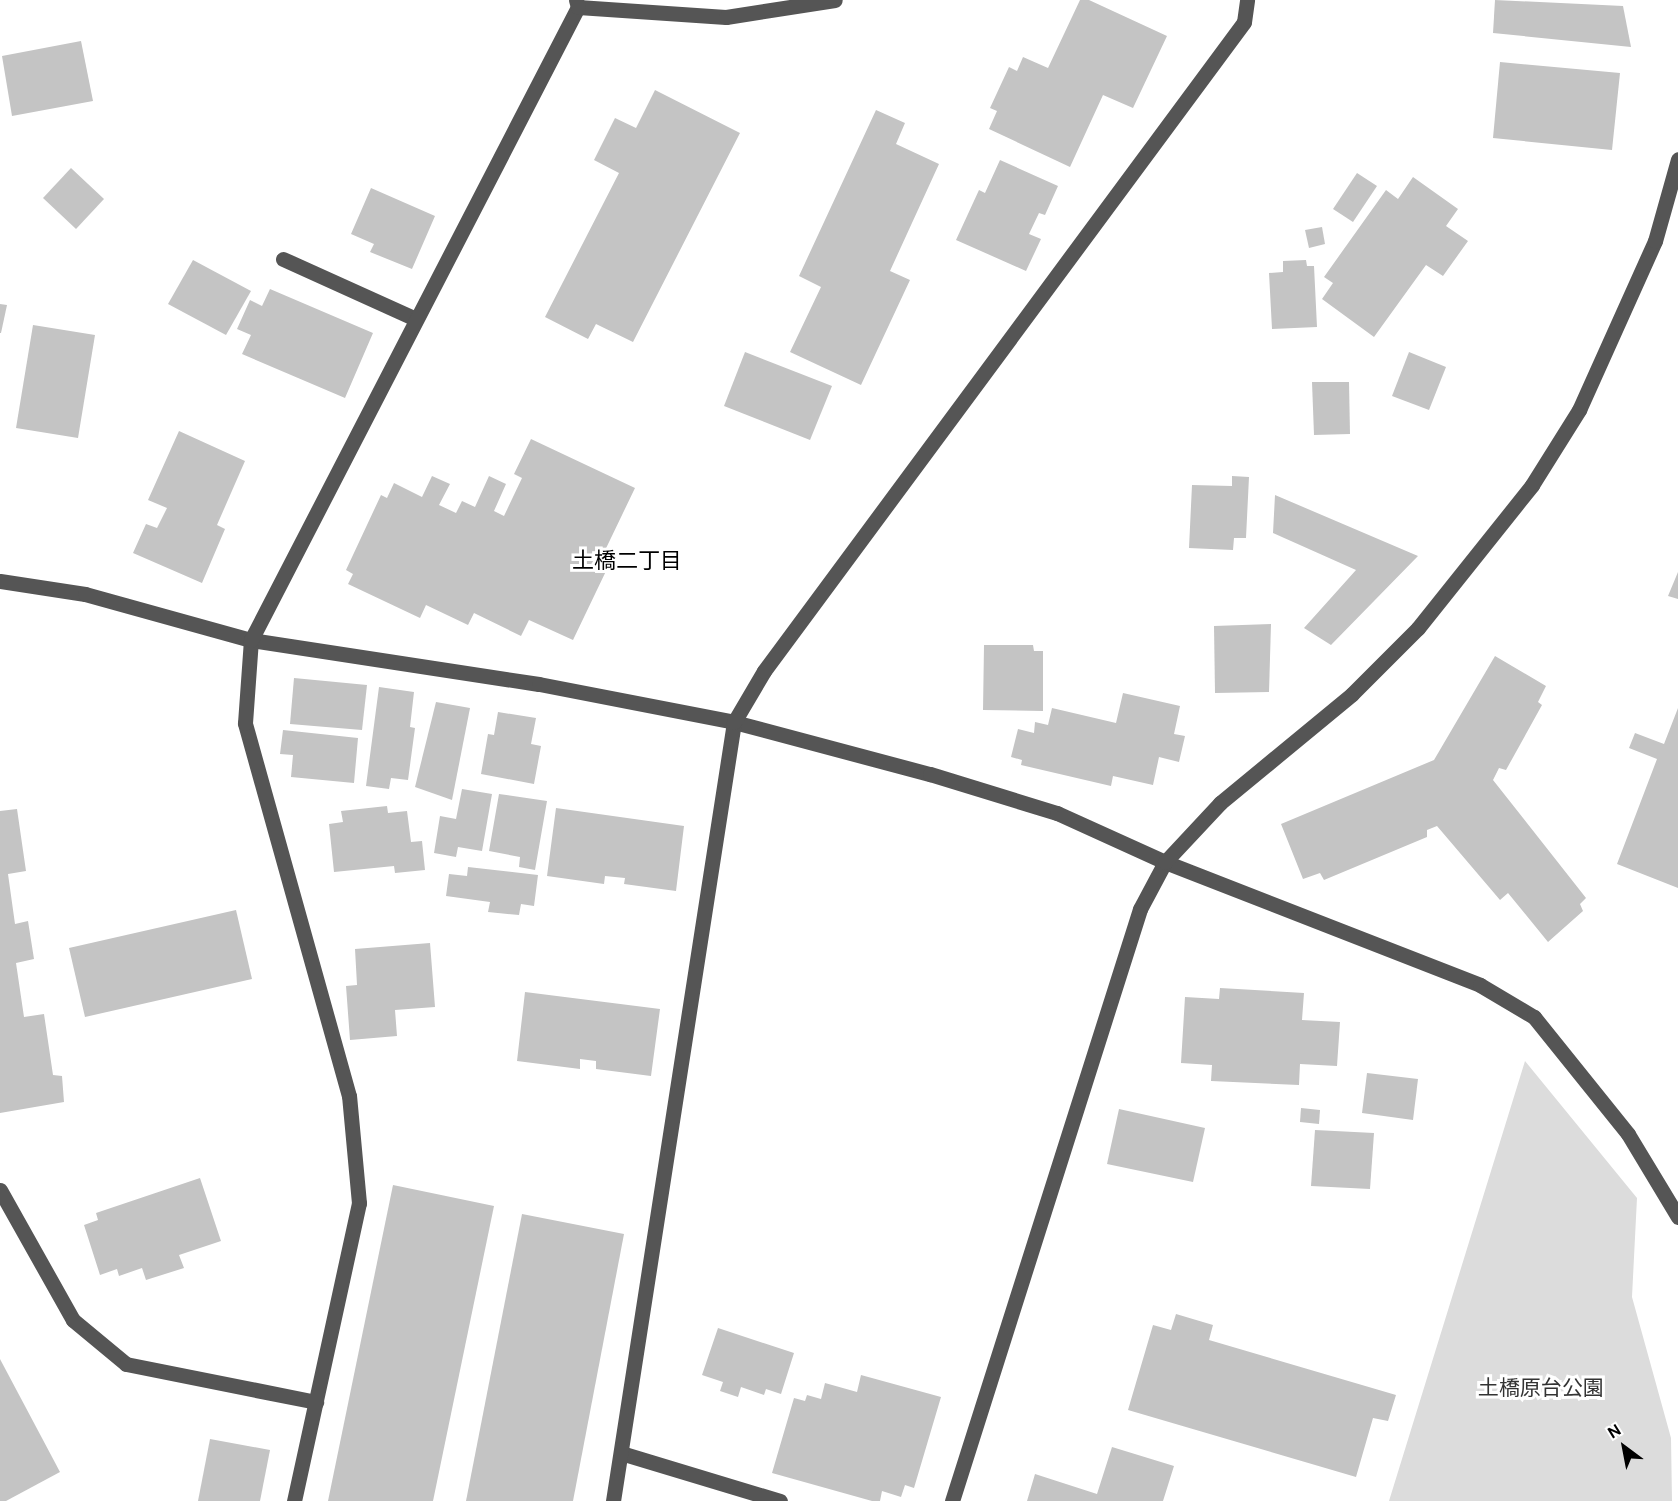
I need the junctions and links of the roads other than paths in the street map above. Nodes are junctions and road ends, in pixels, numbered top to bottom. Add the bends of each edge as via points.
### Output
1 (835, 0) edge
2 (1247, 0) edge
3 (577, 4) edge
4 (1678, 159) edge
5 (283, 259) dead end
6 (416, 319) junction
7 (0, 581) edge
8 (251, 640) junction
9 (734, 722) junction
10 (1165, 862) junction
11 (0, 1190) edge
12 (1678, 1217) edge
13 (316, 1402) junction
14 (621, 1453) junction
15 (294, 1501) edge
16 (613, 1501) edge
17 (780, 1501) edge
18 (952, 1501) edge

1 - 3 street via 726,17
2 - 9 street via 1244,22 764,671
3 - 6 street
4 - 10 street via 1655,241 1579,410 1532,486 1418,628 1352,694 1220,803
5 - 6 street
6 - 8 street
7 - 8 street via 85,594
8 - 9 street via 539,684
8 - 13 street via 244,723 349,1096 359,1203
9 - 10 street via 930,774 1057,813
9 - 14 street
10 - 12 street via 1480,985 1534,1017 1628,1134
10 - 18 street via 1140,909
11 - 13 street via 73,1320 126,1364
13 - 15 street
14 - 16 street
14 - 17 street

